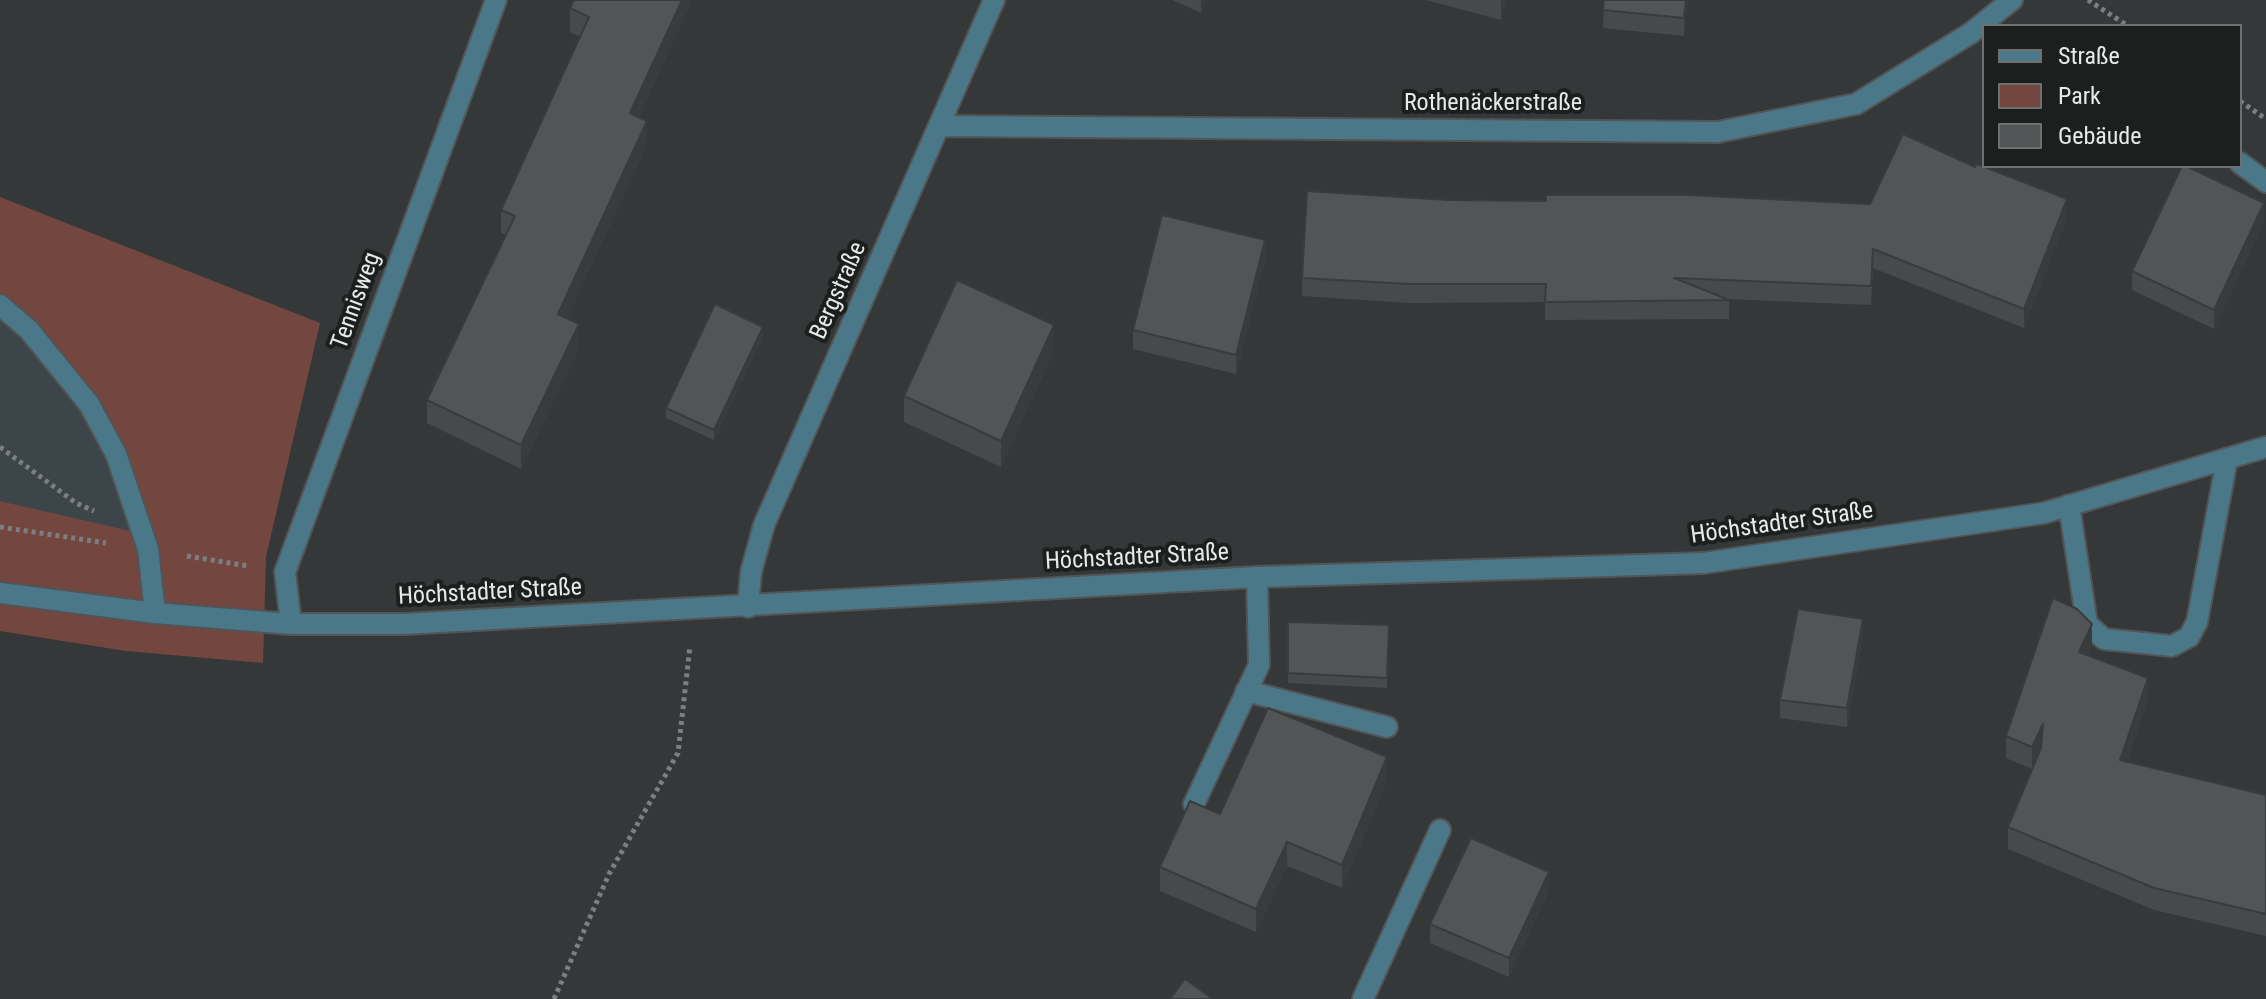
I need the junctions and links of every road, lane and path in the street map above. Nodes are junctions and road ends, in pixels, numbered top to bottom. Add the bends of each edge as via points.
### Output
1 (496, 0) edge
2 (994, 0) edge
3 (2012, 0) edge
4 (2088, 0) edge
5 (1982, 24) edge
6 (1982, 24) edge
7 (2125, 24) edge
8 (2242, 102) edge
9 (2266, 119) edge
10 (939, 126) junction
11 (2242, 164) edge
12 (2266, 182) edge
13 (0, 305) edge
14 (0, 447) edge
15 (2266, 447) edge
16 (2227, 459) junction
17 (2069, 505) junction
18 (0, 527) edge
19 (145, 541) junction
20 (285, 572) junction
21 (1257, 577) junction
22 (0, 593) edge
23 (748, 607) junction
24 (694, 609) junction
25 (155, 613) junction
26 (291, 624) junction
27 (1246, 691) junction
28 (1387, 727) dead end
29 (1194, 804) edge
30 (1440, 830) dead end
31 (554, 999) edge
32 (1363, 999) edge

1 - 20 street, Tennisweg
2 - 10 street, Bergstraße
3 - 5 street, Rothenäckerstraße
4 - 7 path
6 - 10 street, Rothenäckerstraße via 1856,104 1718,132
8 - 9 path
10 - 23 street, Bergstraße via 764,525
11 - 12 street
13 - 19 street via 29,330 89,404 116,454
14 - 19 path via 76,503
15 - 16 street, Höchstadter Straße
16 - 17 street, Höchstadter Straße
16 - 17 street via 2197,622 2189,637 2172,646 2104,639 2087,624
17 - 21 street, Höchstadter Straße via 1704,563
18 - 19 path
19 - 20 path
19 - 25 street
20 - 26 street, Tennisweg
21 - 23 street, Höchstadter Straße
21 - 27 street via 1259,665
22 - 25 street, Höchstadter Straße
23 - 24 street, Höchstadter Straße
24 - 26 street, Höchstadter Straße via 404,624
24 - 31 path via 678,753 609,874
25 - 26 street, Höchstadter Straße
27 - 28 street
27 - 29 street
30 - 32 street

